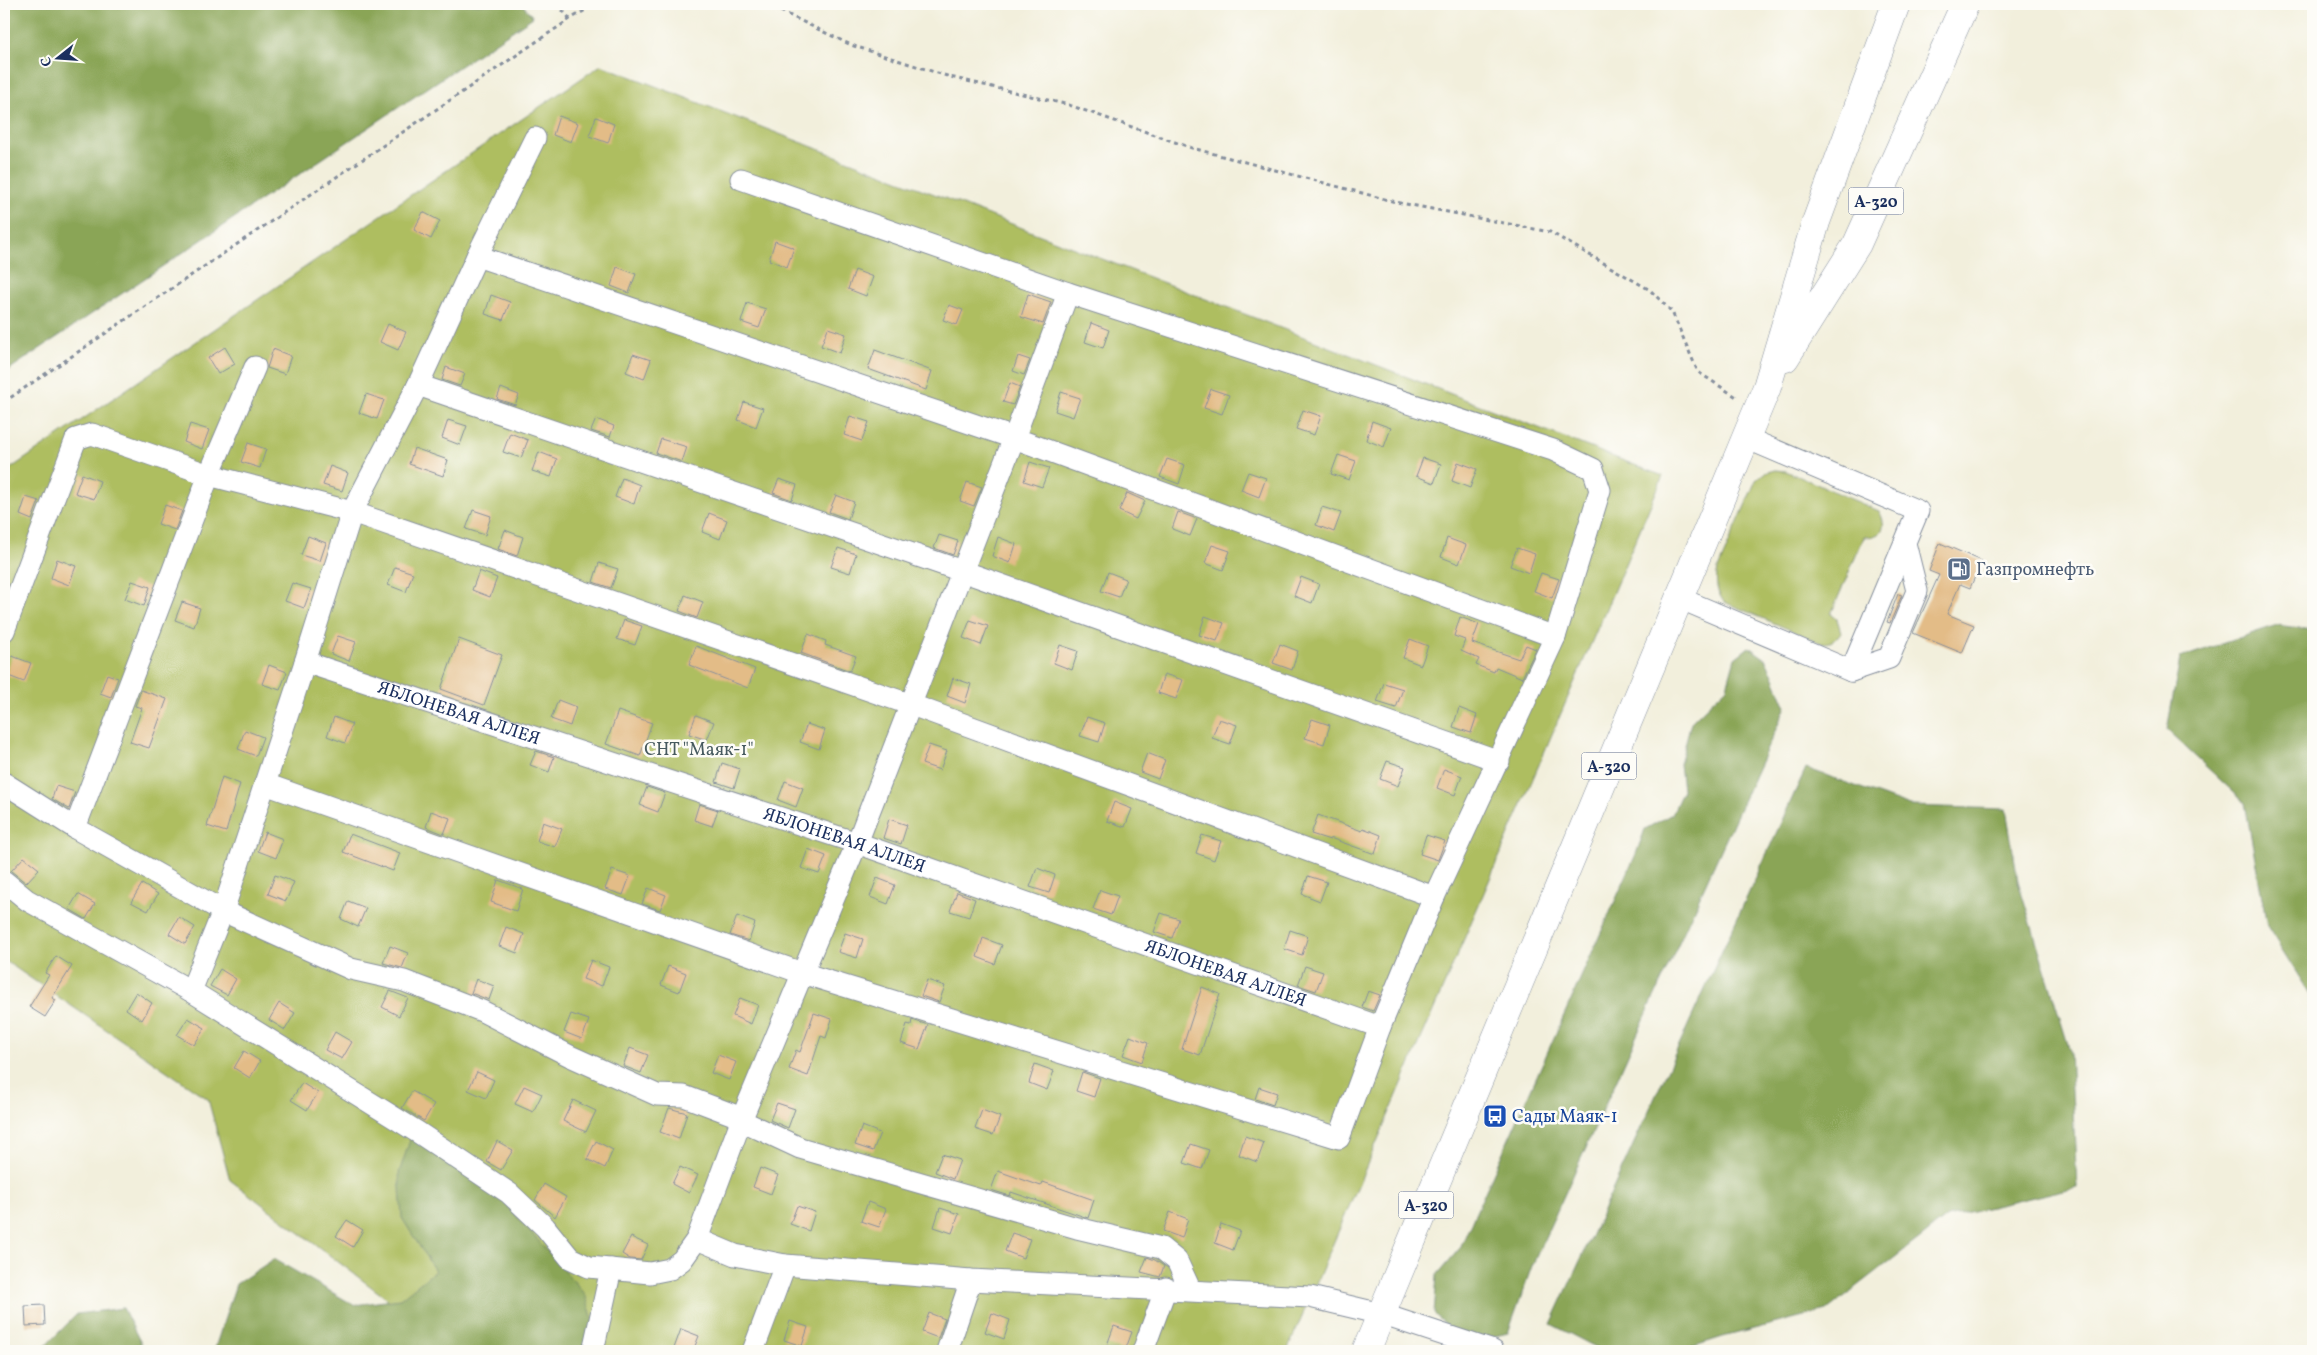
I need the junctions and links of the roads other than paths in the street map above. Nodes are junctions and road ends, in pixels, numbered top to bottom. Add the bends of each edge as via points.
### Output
1 (1896, 4) edge
2 (1965, 4) edge
3 (535, 138) dead end
4 (741, 179) dead end
5 (477, 256) junction
6 (1068, 293) junction
7 (255, 367) dead end
8 (418, 385) junction
9 (1763, 398) junction
10 (1014, 438) junction
11 (1746, 438) junction
12 (210, 475) junction
13 (352, 512) junction
14 (1905, 543) junction
15 (962, 571) junction
16 (1679, 598) junction
17 (4, 631) edge
18 (1555, 637) junction
19 (305, 662) junction
20 (1851, 671) junction
21 (909, 704) junction
22 (1499, 761) junction
23 (4, 783) edge
24 (265, 784) junction
25 (75, 828) junction
26 (857, 843) junction
27 (4, 881) edge
28 (1434, 897) junction
29 (223, 911) junction
30 (802, 973) junction
31 (191, 991) junction
32 (1380, 1027) junction
33 (742, 1120) junction
34 (697, 1239) junction
35 (785, 1265) junction
36 (611, 1269) junction
37 (971, 1280) junction
38 (1166, 1288) junction
39 (1190, 1289) junction
40 (1381, 1314) junction
41 (593, 1351) edge
42 (753, 1351) edge
43 (947, 1351) edge
44 (1144, 1351) edge
45 (1366, 1351) edge
46 (1492, 1351) edge

1 - 9 highway, А-320 via 1816,222
2 - 9 highway, А-320 via 1856,244
3 - 5 lane
4 - 6 lane
5 - 8 lane
5 - 10 lane
6 - 10 lane
6 - 18 lane via 1553,450 1593,469 1600,490
7 - 12 lane
8 - 13 lane
8 - 15 lane
9 - 11 highway, А-320
10 - 15 lane
10 - 18 lane
11 - 14 lane via 1918,511
11 - 16 highway, А-320
12 - 13 lane
12 - 17 lane via 92,434 76,439
12 - 25 lane
13 - 19 lane
13 - 21 lane
14 - 20 lane
14 - 20 lane via 1917,591 1890,658
15 - 21 lane
15 - 22 lane
16 - 20 lane
16 - 40 highway, А-320
18 - 22 lane
19 - 24 lane
19 - 26 lane, ЯБЛОНЕВАЯ АЛЛЕЯ
21 - 26 lane
21 - 28 lane
22 - 28 lane
23 - 25 lane
24 - 29 lane
24 - 30 lane
25 - 29 lane
26 - 30 lane
26 - 32 lane, ЯБЛОНЕВАЯ АЛЛЕЯ
27 - 31 lane via 27,900
28 - 32 lane
29 - 31 lane
29 - 33 lane via 351,969 404,981 482,1011 657,1095 684,1096
30 - 32 lane via 1339,1138
30 - 33 lane
31 - 36 lane via 419,1133 508,1193 545,1227 570,1258 589,1267
33 - 34 lane
33 - 39 lane via 800,1148 1077,1228 1161,1248 1177,1261
34 - 35 lane via 735,1255
34 - 36 lane via 682,1260 670,1269 650,1273
35 - 37 lane
35 - 42 lane
36 - 41 lane
37 - 38 lane
37 - 43 lane
38 - 39 lane
38 - 44 lane
39 - 40 lane via 1310,1297
40 - 45 highway, А-320
40 - 46 lane

